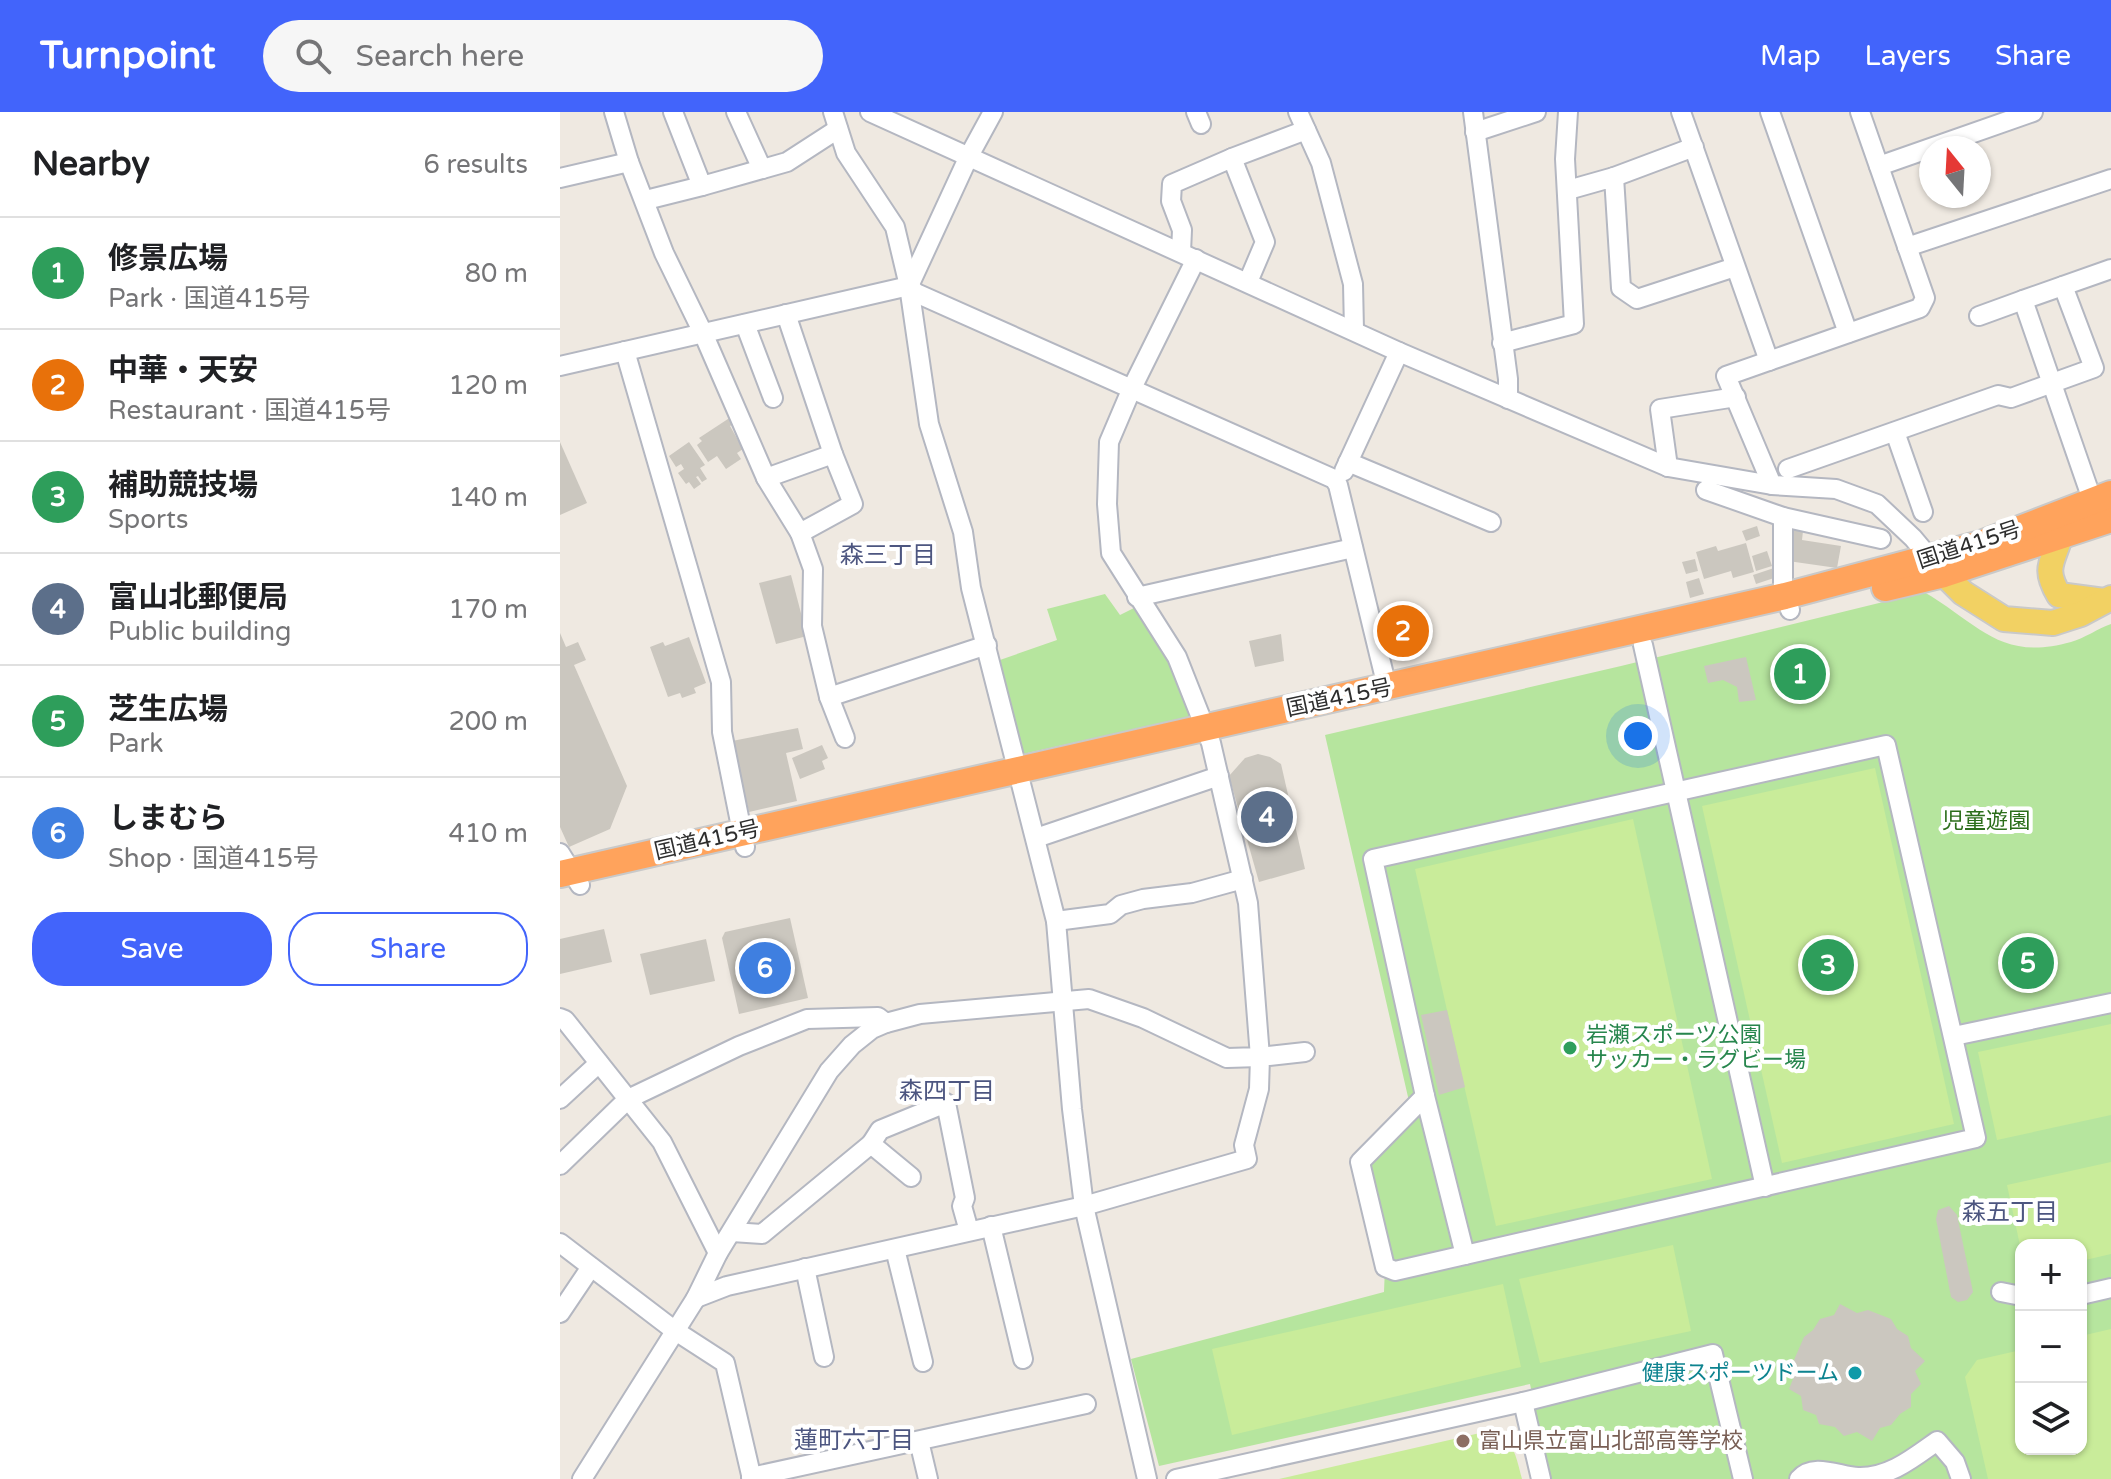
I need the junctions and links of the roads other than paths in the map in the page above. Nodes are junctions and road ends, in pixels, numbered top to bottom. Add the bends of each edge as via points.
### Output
1 (614, 112) edge
2 (673, 112) edge
3 (736, 112) edge
4 (870, 112) edge
5 (993, 112) edge
6 (1298, 112) edge
7 (1473, 112) edge
8 (1536, 112) edge
9 (1568, 112) edge
10 (1681, 112) edge
11 (1770, 112) edge
12 (1860, 112) edge
13 (2033, 112) edge
14 (836, 121) edge
15 (1306, 130) junction
16 (1475, 132) junction
17 (1694, 147) junction
18 (969, 156) junction
19 (1232, 158) junction
20 (629, 162) junction
21 (1879, 166) junction
22 (762, 169) junction
23 (1614, 177) junction
24 (560, 178) edge
25 (2111, 179) edge
26 (702, 186) junction
27 (1568, 190) junction
28 (646, 200) junction
29 (1907, 247) junction
30 (1189, 255) junction
31 (1735, 267) junction
32 (2111, 269) edge
33 (1248, 282) junction
34 (909, 286) junction
35 (2063, 286) junction
36 (2023, 300) junction
37 (786, 314) junction
38 (1979, 316) dead end
39 (745, 324) junction
40 (1354, 330) junction
41 (703, 333) junction
42 (1848, 333) junction
43 (1502, 343) junction
44 (625, 351) junction
45 (1399, 352) junction
46 (1769, 361) junction
47 (2102, 365) edge
48 (560, 366) edge
49 (2052, 383) junction
50 (1132, 388) junction
51 (1736, 397) junction
52 (773, 398) dead end
53 (1508, 399) junction
54 (1895, 432) junction
55 (833, 454) junction
56 (1814, 460) junction
57 (1348, 462) junction
58 (1668, 467) junction
59 (1788, 469) dead end
60 (766, 478) junction
61 (1338, 485) junction
62 (1772, 485) junction
63 (1812, 488) junction
64 (1706, 490) dead end
65 (2104, 509) edge
66 (1923, 512) dead end
67 (1783, 517) junction
68 (1491, 522) dead end
69 (800, 533) junction
70 (2060, 538) junction
71 (1881, 539) dead end
72 (1353, 548) junction
73 (1936, 566) junction
74 (1137, 597) junction
75 (2108, 600) edge
76 (1788, 603) junction
77 (987, 645) junction
78 (1643, 645) junction
79 (1387, 687) junction
80 (829, 697) junction
81 (1208, 735) junction
82 (845, 738) dead end
83 (1219, 776) junction
84 (1021, 777) junction
85 (1677, 790) junction
86 (1036, 838) junction
87 (743, 840) junction
88 (566, 874) edge
89 (1243, 879) junction
90 (1056, 921) junction
91 (1064, 1000) junction
92 (2111, 1003) edge
93 (560, 1018) edge
94 (886, 1023) junction
95 (1954, 1036) junction
96 (1305, 1052) dead end
97 (1260, 1057) junction
98 (599, 1063) junction
99 (1425, 1096) junction
100 (560, 1099) edge
101 (628, 1099) junction
102 (871, 1144) junction
103 (560, 1165) edge
104 (911, 1177) dead end
105 (1765, 1187) junction
106 (1084, 1206) junction
107 (991, 1226) junction
108 (969, 1231) junction
109 (732, 1232) junction
110 (560, 1243) edge
111 (895, 1249) junction
112 (718, 1253) junction
113 (1465, 1255) junction
114 (591, 1267) junction
115 (805, 1268) junction
116 (2111, 1288) edge
117 (2001, 1292) dead end
118 (2087, 1294) edge
119 (2015, 1295) edge
120 (696, 1298) junction
121 (560, 1313) edge
122 (674, 1330) junction
123 (824, 1357) dead end
124 (1023, 1359) dead end
125 (923, 1362) dead end
126 (1523, 1402) junction
127 (1086, 1404) dead end
128 (919, 1441) junction
129 (751, 1478) edge
130 (582, 1479) edge
131 (928, 1479) edge
132 (1147, 1479) edge
133 (1176, 1479) edge
134 (1541, 1479) edge
135 (1743, 1479) edge
136 (1799, 1479) edge
137 (1961, 1479) edge

1 - 20 street
2 - 26 street
3 - 22 street
4 - 18 street
5 - 18 street
6 - 15 street
7 - 16 street
8 - 16 street
9 - 27 street
10 - 17 street
11 - 42 street
12 - 21 street
13 - 21 street
14 - 22 street via 787,162
14 - 34 street via 846,153 895,227
15 - 19 street
15 - 40 street via 1321,163 1353,284
16 - 43 street
17 - 23 street
17 - 31 street
18 - 30 street
18 - 34 street
19 - 30 street via 1172,184 1171,201
19 - 33 street via 1265,242
20 - 24 street
20 - 28 street
21 - 29 street
22 - 26 street
23 - 27 street
23 - 31 street via 1621,288 1637,299
25 - 29 street
26 - 28 street
27 - 43 street via 1574,324
28 - 41 street via 664,253
29 - 42 street via 1925,298 1920,308
30 - 33 street
30 - 50 street
31 - 46 street
32 - 35 street
33 - 40 street
34 - 37 street
34 - 50 street
34 - 77 street via 929,424 963,532
35 - 36 street
35 - 47 street
36 - 38 street
36 - 49 street
37 - 39 street
37 - 55 street
39 - 41 street
39 - 52 street
40 - 45 street
41 - 44 street
41 - 60 street
42 - 46 street
43 - 53 street
44 - 48 street
44 - 87 street via 721,682 722,732
45 - 53 street
45 - 57 street
46 - 51 street via 1726,376
47 - 49 street
49 - 54 street via 2011,398 1998,395
49 - 65 street
50 - 61 street
50 - 74 street via 1109,442 1107,504 1111,553
51 - 58 street via 1660,409
51 - 62 street
53 - 58 street
54 - 56 street
54 - 66 street
55 - 60 street
55 - 69 street via 853,504
56 - 59 street
56 - 63 street
57 - 61 street
57 - 68 street
58 - 62 street
60 - 69 street
61 - 72 street
62 - 63 street
63 - 73 street via 1836,489 1877,504
64 - 67 street
65 - 70 highway, 国道415号
65 - 73 highway, 国道415号 via 1981,544
67 - 71 street
67 - 76 street
69 - 80 street via 813,569 812,626
70 - 73 highway, 国道415号
70 - 75 main road via 2048,571 2059,595
72 - 74 street
72 - 79 street
73 - 75 main road via 1963,593 2004,619 2053,623
73 - 76 highway, 国道415号
74 - 81 street via 1177,657
76 - 78 highway, 国道415号
76 - 79 highway, 国道415号
77 - 80 street
77 - 84 street
78 - 81 highway, 国道415号
78 - 85 street
79 - 81 highway, 国道415号
80 - 82 street
81 - 83 street
81 - 84 highway, 国道415号
83 - 86 street
83 - 89 street
84 - 86 street
84 - 87 highway, 国道415号
85 - 95 street via 1886,745
85 - 99 street via 1373,859
85 - 105 street
86 - 90 street
87 - 88 highway, 国道415号
89 - 90 street via 1143,899 1110,914
89 - 97 street
90 - 91 street
91 - 94 street via 920,1014
91 - 97 street via 1089,999 1143,1018 1227,1058
91 - 106 street
92 - 95 street
93 - 98 street
94 - 101 street via 878,1017 807,1019
94 - 109 street via 852,1045 829,1071
95 - 105 street via 1976,1138
96 - 97 street
97 - 106 street via 1259,1089 1244,1145 1247,1159
98 - 100 street
98 - 101 street
99 - 113 street
99 - 113 street via 1360,1162 1382,1260 1395,1271
101 - 103 street
101 - 112 street via 662,1142
102 - 104 street
102 - 108 street via 880,1130 946,1103
102 - 109 street via 762,1234
105 - 113 street
106 - 107 street
106 - 132 street
107 - 108 street
107 - 124 street
108 - 111 street
109 - 112 street
110 - 114 street
111 - 115 street
111 - 125 street
112 - 120 street
114 - 121 street
114 - 122 street
115 - 120 street
115 - 123 street
116 - 118 street
117 - 119 street
120 - 122 street
122 - 129 street via 725,1363
122 - 130 street
126 - 133 street
126 - 134 street
126 - 135 street via 1713,1354
127 - 128 street
128 - 129 street
128 - 131 street
136 - 137 street via 1815,1470 1861,1477 1886,1472 1937,1441 1955,1462

